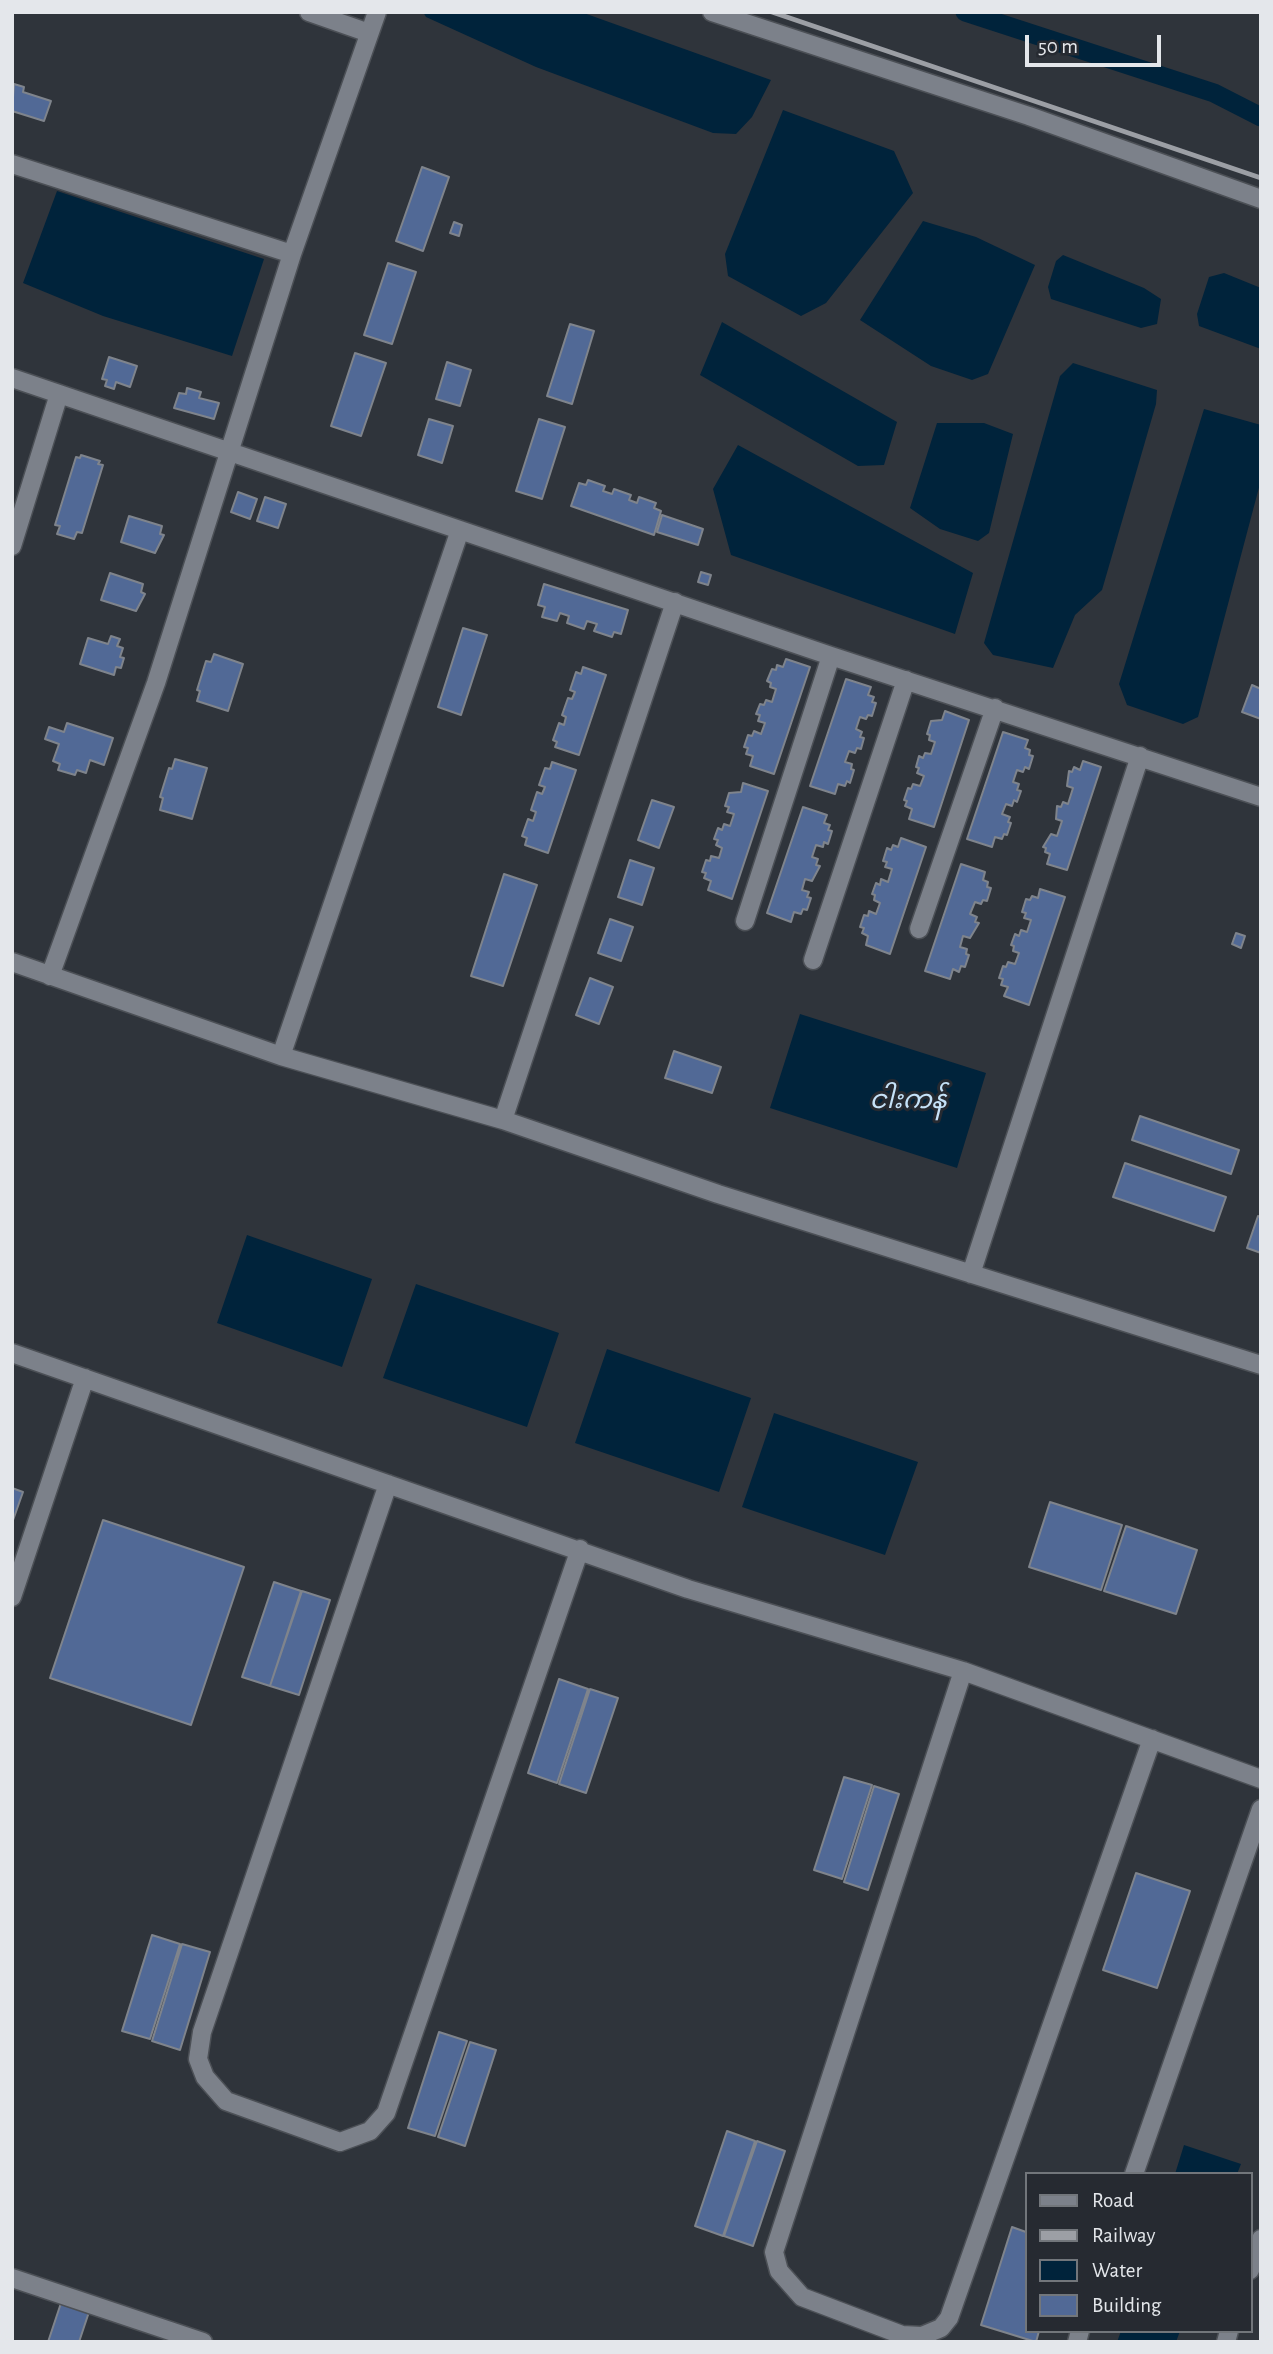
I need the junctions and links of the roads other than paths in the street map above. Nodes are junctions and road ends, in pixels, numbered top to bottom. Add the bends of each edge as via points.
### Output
1 (309, 12) edge
2 (377, 12) edge
3 (712, 12) edge
4 (369, 33) junction
5 (12, 163) edge
6 (1261, 199) edge
7 (292, 254) junction
8 (12, 378) edge
9 (60, 394) junction
10 (232, 450) junction
11 (460, 530) junction
12 (12, 546) edge
13 (675, 602) junction
14 (831, 656) junction
15 (906, 680) junction
16 (995, 708) junction
17 (1140, 757) junction
18 (1261, 797) edge
19 (745, 921) dead end
20 (919, 929) dead end
21 (813, 960) dead end
22 (12, 962) edge
23 (50, 976) junction
24 (281, 1056) junction
25 (503, 1120) junction
26 (971, 1274) junction
27 (12, 1353) edge
28 (1261, 1364) edge
29 (85, 1378) junction
30 (388, 1484) junction
31 (580, 1549) junction
32 (12, 1597) edge
33 (964, 1671) junction
34 (1152, 1740) junction
35 (1261, 1779) edge
36 (1261, 1809) edge
37 (1135, 2172) edge
38 (1261, 2239) edge
39 (1252, 2264) edge
40 (12, 2278) edge
41 (203, 2342) edge

1 - 4 street
2 - 4 street
3 - 6 street via 1029,116
4 - 7 street
5 - 7 street
7 - 10 street
8 - 9 street
9 - 10 street
9 - 12 street
10 - 11 street
10 - 23 street via 156,683
11 - 13 street
11 - 24 street
13 - 14 street
13 - 25 street
14 - 15 street
14 - 19 street
15 - 16 street
15 - 21 street
16 - 17 street
16 - 20 street
17 - 18 street
17 - 26 street
22 - 23 street
23 - 24 street
24 - 25 street
25 - 26 street
26 - 28 street
27 - 29 street
29 - 30 street
29 - 32 street
30 - 31 street
30 - 31 street via 202,2032 198,2059 205,2077 226,2101 340,2142 370,2131 386,2113
31 - 33 street via 688,1589
33 - 34 street
33 - 34 street via 774,2252 785,2280 802,2297 902,2335 922,2336 941,2328 949,2318
34 - 35 street
36 - 37 street
38 - 39 street
40 - 41 street

